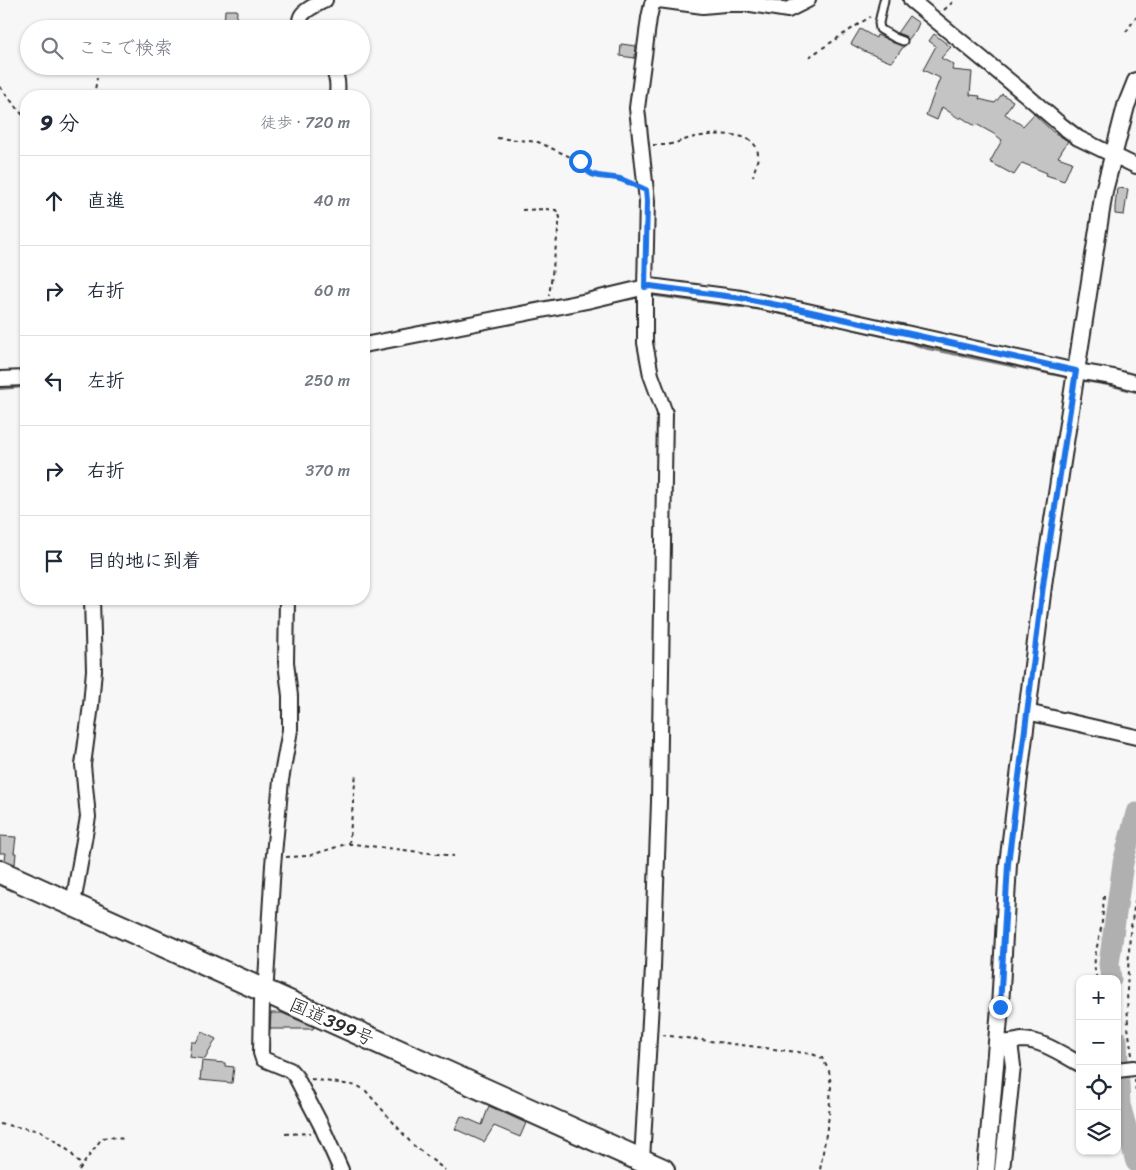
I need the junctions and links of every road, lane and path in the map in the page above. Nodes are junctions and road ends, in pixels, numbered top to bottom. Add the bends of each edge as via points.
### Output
1 (324, 0) edge
2 (808, 0) edge
3 (884, 0) edge
4 (911, 0) edge
5 (955, 0) edge
6 (882, 12) junction
7 (1136, 17) edge
8 (934, 19) junction
9 (300, 20) edge
10 (1126, 32) dead end
11 (904, 41) dead end
12 (809, 56) dead end
13 (336, 75) edge
14 (97, 78) dead end
15 (1136, 81) edge
16 (0, 87) edge
17 (95, 90) edge
18 (337, 90) edge
19 (20, 111) edge
20 (497, 138) dead end
21 (641, 146) junction
22 (1112, 154) junction
23 (1136, 166) edge
24 (753, 176) dead end
25 (646, 190) junction
26 (522, 210) dead end
27 (645, 292) junction
28 (554, 307) junction
29 (370, 344) edge
30 (1076, 371) junction
31 (20, 378) edge
32 (0, 379) edge
33 (1136, 383) edge
34 (92, 605) edge
35 (287, 605) edge
36 (1027, 712) junction
37 (1136, 737) edge
38 (356, 773) dead end
39 (350, 844) junction
40 (454, 856) dead end
41 (274, 858) junction
42 (0, 872) edge
43 (1104, 896) dead end
44 (1136, 896) edge
45 (73, 904) junction
46 (1096, 975) edge
47 (264, 990) junction
48 (650, 1034) junction
49 (1003, 1042) junction
50 (1076, 1062) edge
51 (1127, 1069) edge
52 (296, 1077) junction
53 (1136, 1094) edge
54 (0, 1124) edge
55 (313, 1133) dead end
56 (285, 1134) dead end
57 (124, 1139) dead end
58 (642, 1160) junction
59 (82, 1166) junction
60 (79, 1170) edge
61 (341, 1170) edge
62 (445, 1170) edge
63 (663, 1170) edge
64 (820, 1170) edge
65 (986, 1170) edge
66 (1002, 1170) edge

1 - 9 street via 304,12
2 - 21 street via 788,10 751,4 703,6 659,0 652,4 637,108
3 - 6 lane
4 - 8 street
5 - 8 path
6 - 11 lane via 880,29
6 - 12 path
7 - 10 path
8 - 22 street via 1078,138
13 - 18 street
14 - 17 path
15 - 22 street
16 - 19 path
20 - 25 path via 538,142 580,161 592,175 620,179
21 - 24 path via 666,145 716,134 743,137 753,142 757,149
21 - 25 street
22 - 23 street
22 - 30 street
25 - 27 street
26 - 28 path via 556,210 560,216 549,298
27 - 28 street
27 - 30 street via 650,286 751,300
27 - 48 street via 645,343 651,375 665,413 659,802
28 - 29 street
30 - 33 street
30 - 36 street
31 - 32 street
34 - 45 street via 94,670 83,765 88,816
35 - 41 street via 290,730 282,771
36 - 37 street
36 - 49 street via 1008,864
38 - 39 path
39 - 40 path
39 - 41 path via 308,856
41 - 47 street
42 - 45 highway, 国道399号
43 - 46 path
44 - 51 path via 1127,990
45 - 47 highway, 国道399号
47 - 52 street via 263,1059 290,1070
47 - 58 highway, 国道399号
48 - 58 street
48 - 64 path via 812,1054 822,1058 829,1071 831,1086 830,1116
49 - 50 street via 1022,1040 1040,1043
49 - 65 street
49 - 66 street via 1013,1066
51 - 53 path
52 - 61 street
52 - 62 path via 358,1086 366,1091 413,1146
54 - 59 path via 41,1131 69,1151
55 - 56 path
57 - 59 path via 102,1138
58 - 63 highway, 国道399号
59 - 60 path

